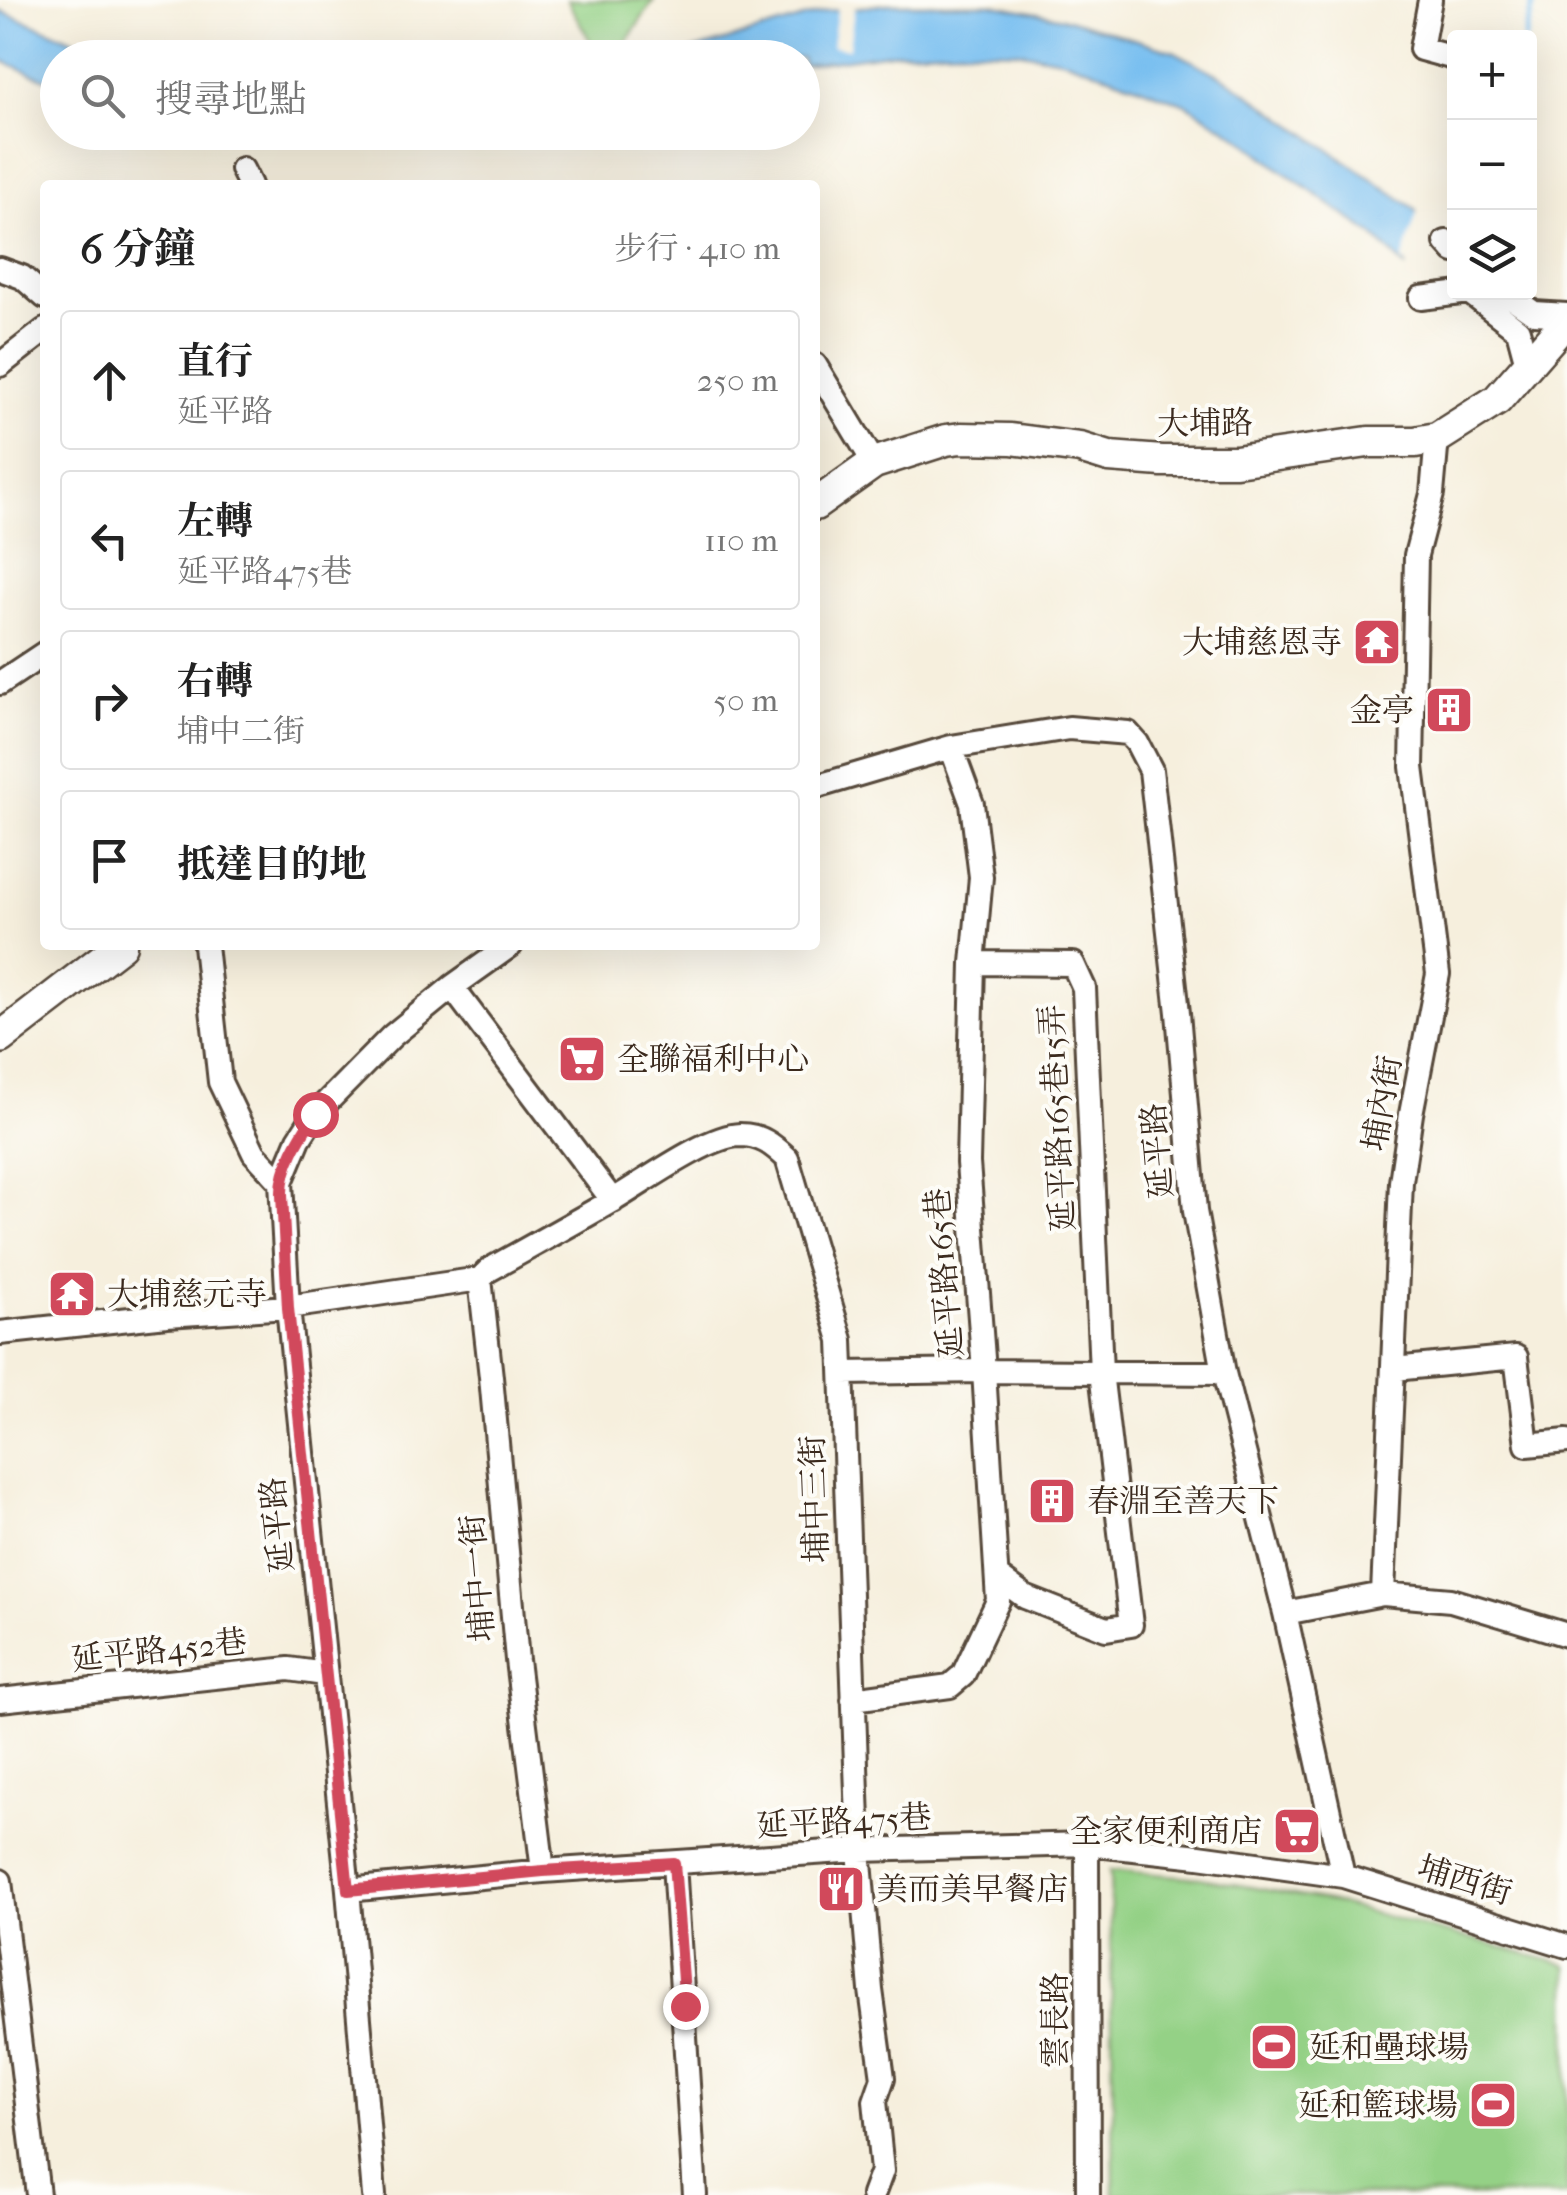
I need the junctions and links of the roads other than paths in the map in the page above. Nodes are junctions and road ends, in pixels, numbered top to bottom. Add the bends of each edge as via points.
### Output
1 (1430, 0) edge
2 (1447, 56) edge
3 (0, 269) edge
4 (40, 293) edge
5 (1447, 295) edge
6 (1421, 298) dead end
7 (1479, 300) edge
8 (1516, 300) edge
9 (1567, 317) edge
10 (40, 334) edge
11 (1527, 364) junction
12 (0, 365) edge
13 (820, 373) edge
14 (1437, 438) junction
15 (874, 463) junction
16 (820, 501) edge
17 (40, 655) edge
18 (0, 683) edge
19 (952, 747) junction
20 (820, 786) edge
21 (114, 950) edge
22 (207, 950) edge
23 (504, 950) edge
24 (973, 963) junction
25 (452, 987) junction
26 (0, 1038) edge
27 (282, 1182) junction
28 (613, 1200) junction
29 (480, 1279) junction
30 (288, 1308) junction
31 (0, 1334) edge
32 (1394, 1369) junction
33 (984, 1371) junction
34 (1101, 1372) junction
35 (843, 1373) junction
36 (1224, 1373) junction
37 (1567, 1442) edge
38 (998, 1578) junction
39 (1383, 1594) junction
40 (1285, 1613) junction
41 (1567, 1635) edge
42 (325, 1674) junction
43 (853, 1699) junction
44 (0, 1700) edge
45 (1087, 1844) junction
46 (859, 1850) junction
47 (674, 1863) junction
48 (543, 1871) junction
49 (1343, 1876) junction
50 (0, 1880) edge
51 (348, 1890) junction
52 (1567, 1946) edge
53 (38, 2195) edge
54 (374, 2195) edge
55 (695, 2195) edge
56 (873, 2195) edge
57 (1088, 2195) edge

1 - 2 street via 1421,49
3 - 4 street
5 - 6 street
7 - 11 street via 1518,330
8 - 9 street via 1534,312
9 - 11 main road, 大埔路
10 - 12 street
11 - 14 main road, 大埔路 via 1497,400
13 - 15 street
14 - 15 main road, 大埔路 via 1236,461 1110,457 1011,439 961,438
14 - 32 street, 埔內街 via 1416,555 1412,767 1438,974 1401,1182
15 - 16 main road, 大埔路
17 - 18 street
19 - 20 street, 延平路
19 - 24 street, 延平路165巷 via 972,804 981,877
19 - 36 street, 延平路 via 1094,729 1128,733 1151,770 1195,1212
21 - 26 main road
22 - 27 street via 220,1082 254,1153
23 - 25 street, 延平路
24 - 33 street, 延平路165巷 via 968,1164
24 - 34 street, 延平路165巷15弄 via 1073,964 1084,988
25 - 27 street, 延平路 via 315,1114
25 - 28 street
27 - 30 street, 延平路
28 - 29 street, 埔中三街
28 - 35 street, 埔中三街 via 704,1146 742,1135 768,1141 787,1158 841,1340
29 - 30 street
29 - 48 street, 埔中一街
30 - 31 street
30 - 42 street, 延平路
32 - 37 street via 1516,1357 1527,1445
32 - 39 street, 埔內街
33 - 34 street
33 - 35 street
33 - 38 street, 延平路165巷
34 - 36 street
34 - 38 street via 1130,1625 1106,1629 1025,1597
35 - 43 street, 埔中三街
36 - 40 street, 延平路
38 - 43 street, 延平路165巷 via 998,1601 964,1675 950,1686
39 - 40 street
39 - 41 street via 1451,1600
40 - 49 street, 延平路
42 - 44 street, 延平路452巷 via 289,1669
42 - 51 street, 延平路
43 - 46 street, 埔中三街
45 - 46 street, 延平路475巷
45 - 49 street, 延平路475巷
45 - 57 street, 雲長路
46 - 47 street, 延平路475巷
46 - 56 street, 埔中三街 via 883,2078 875,2101 882,2170
47 - 48 street, 延平路475巷
47 - 55 street
48 - 51 street, 延平路475巷
49 - 52 street, 埔西街
50 - 53 street
51 - 54 street, 延平路

